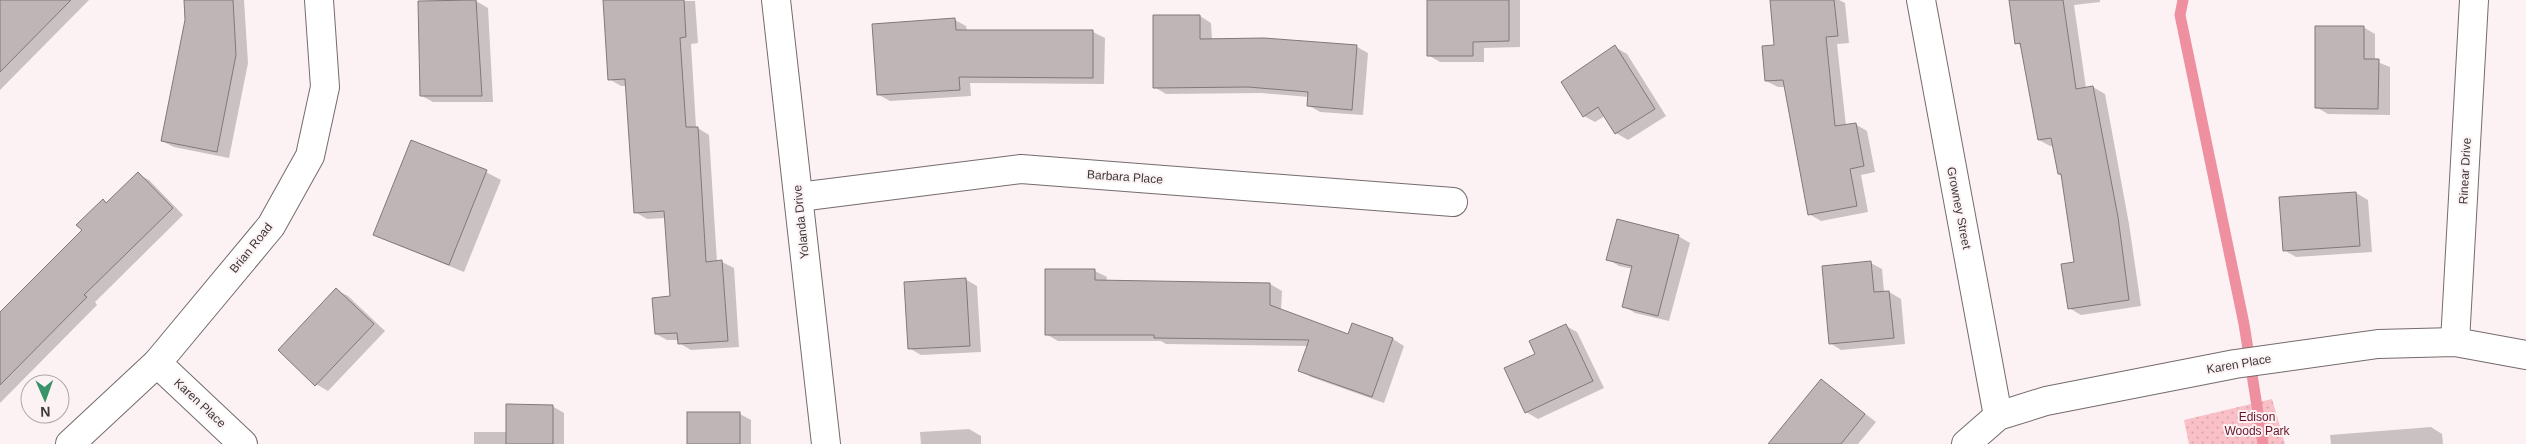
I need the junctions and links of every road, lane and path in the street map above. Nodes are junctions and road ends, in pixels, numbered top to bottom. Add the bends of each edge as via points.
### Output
1 (320, 0) edge
2 (776, 0) edge
3 (1921, 0) edge
4 (2474, 0) edge
5 (799, 197) junction
6 (1453, 202) dead end
7 (2455, 342) junction
8 (2526, 355) edge
9 (157, 363) junction
10 (1998, 416) junction
11 (70, 444) edge
12 (244, 444) edge
13 (826, 444) edge
14 (1966, 444) edge

1 - 9 street, Brian Road via 325,87 310,156 271,226
2 - 5 street, Yolanda Drive
3 - 10 street, Growney Street
4 - 7 street, Rinear Drive
5 - 6 street, Barbara Place via 1020,169
5 - 13 street, Yolanda Drive
7 - 8 street, Karen Place
7 - 10 street, Karen Place via 2378,344 2235,364 2046,401
9 - 11 street, Brian Road
9 - 12 street, Karen Place
10 - 14 street, Karen Place

